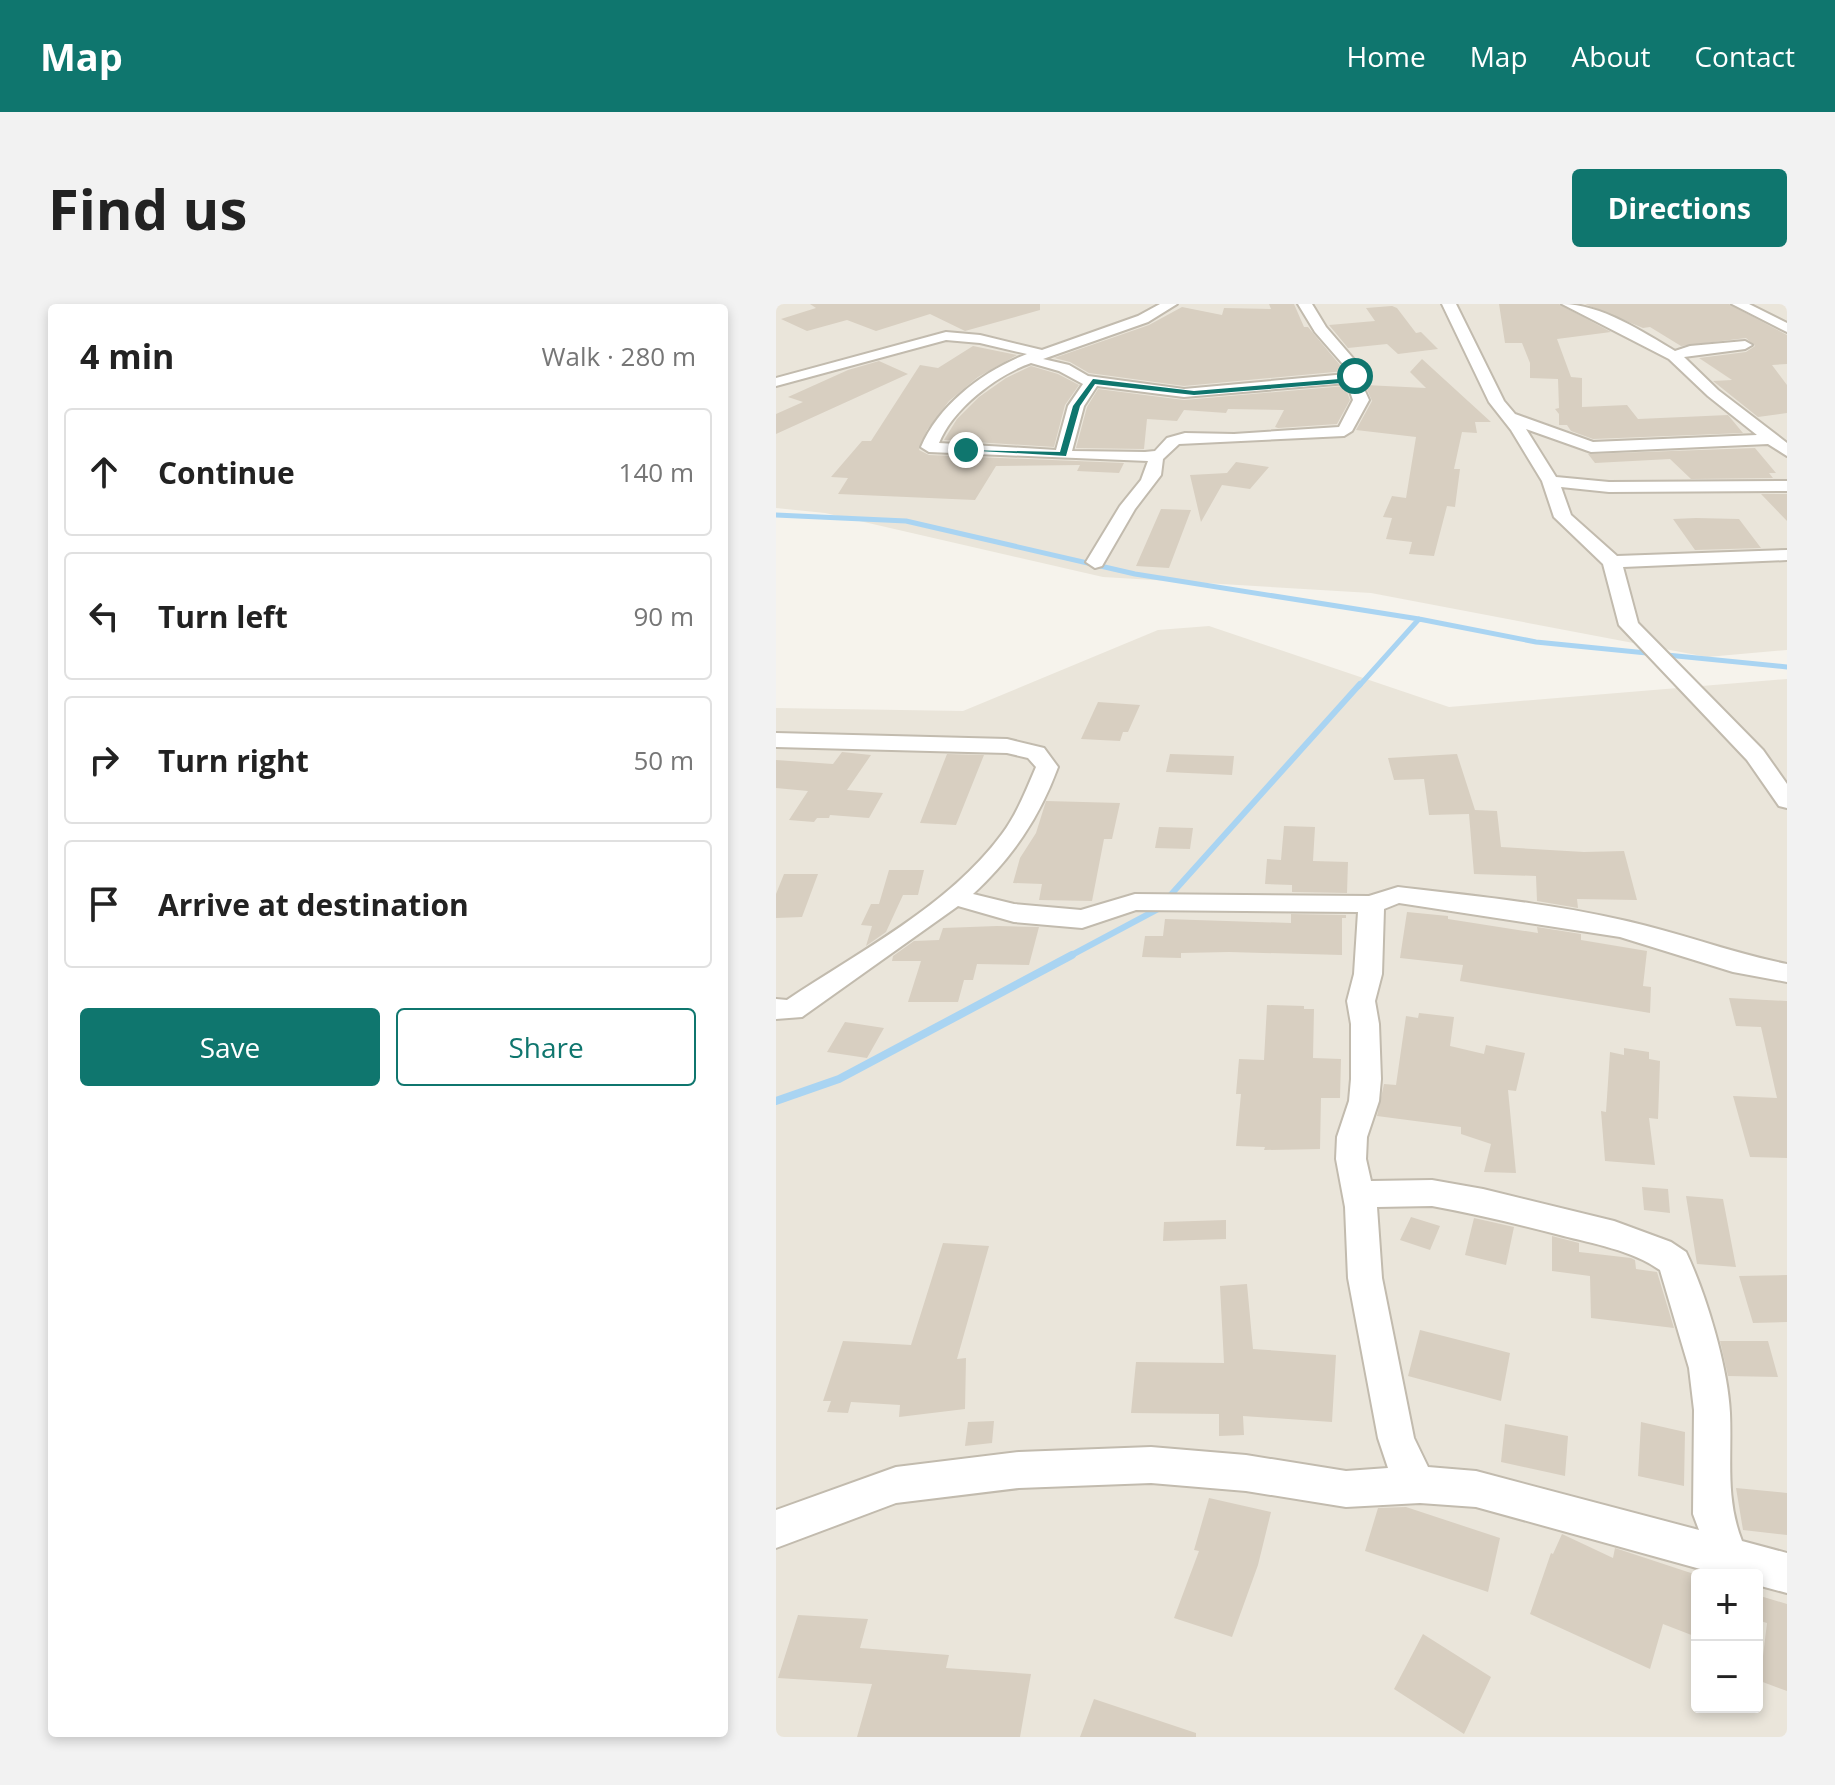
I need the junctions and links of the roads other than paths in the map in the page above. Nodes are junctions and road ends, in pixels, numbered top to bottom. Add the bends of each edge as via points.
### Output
1 (1170, 304) edge
2 (1305, 304) edge
3 (1449, 304) edge
4 (1569, 304) edge
5 (1739, 304) edge
6 (1787, 328) edge
7 (1745, 345) dead end
8 (1037, 354) junction
9 (1674, 356) junction
10 (1352, 378) junction
11 (1093, 381) junction
12 (776, 382) edge
13 (1511, 418) junction
14 (1771, 439) junction
15 (1787, 451) edge
16 (1063, 454) junction
17 (1153, 456) junction
18 (1550, 481) junction
19 (1787, 486) edge
20 (1787, 555) edge
21 (1095, 562) dead end
22 (1612, 562) junction
23 (776, 740) edge
24 (1787, 801) edge
25 (954, 897) junction
26 (1371, 904) junction
27 (1787, 973) edge
28 (776, 1009) edge
29 (1358, 1194) junction
30 (1420, 1485) junction
31 (776, 1529) edge
32 (1728, 1557) junction
33 (1787, 1573) edge

1 - 8 street via 1143,319
2 - 10 street via 1357,371
3 - 13 street via 1497,402
4 - 9 street
5 - 6 street
7 - 9 street
8 - 11 street via 1037,362
8 - 12 street via 972,337 946,336
8 - 16 street via 989,378 928,445
9 - 14 street
10 - 11 street via 1194,393
10 - 17 street via 1361,400 1344,431 1177,439
11 - 16 street via 1076,406
13 - 14 street via 1591,447
13 - 18 street
14 - 15 street
16 - 17 street
17 - 21 street via 1155,473
18 - 19 street via 1614,487
18 - 22 street via 1563,517
20 - 22 street
22 - 24 street via 1629,625 1755,755
23 - 25 street via 1007,746 1036,753 1047,767 1033,803 1004,848
25 - 26 street via 1014,913 1082,919 1135,902
25 - 28 street via 792,1010
26 - 27 street via 1398,895 1620,928 1733,963
26 - 29 street via 1368,974 1361,1001 1366,1079 1351,1159
29 - 30 street via 1365,1278 1396,1438 1409,1475
29 - 32 street via 1432,1193 1483,1202 1614,1235 1674,1262 1707,1368 1712,1514
30 - 31 street via 1346,1489 1151,1465 1019,1470 896,1485
30 - 32 street via 1476,1489
32 - 33 street

